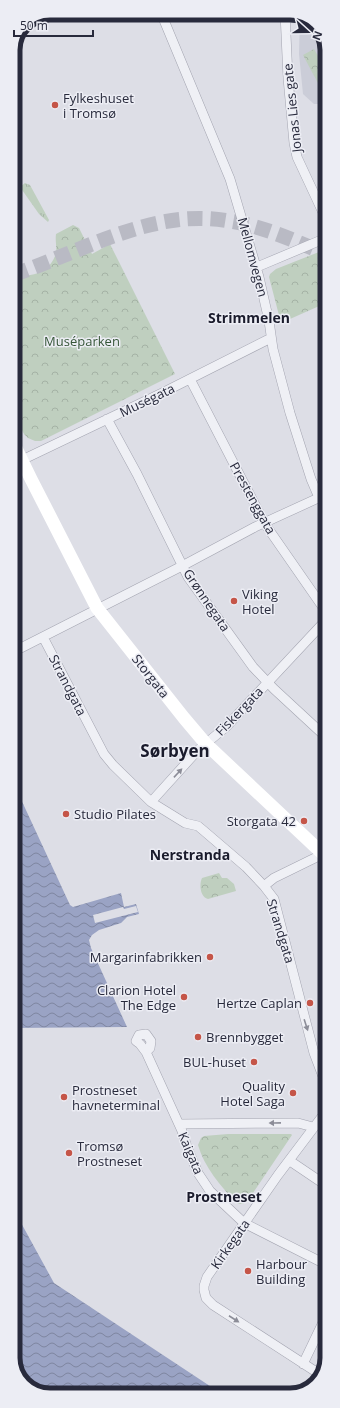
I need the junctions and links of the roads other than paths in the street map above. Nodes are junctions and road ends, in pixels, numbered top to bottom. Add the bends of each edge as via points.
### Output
1 (164, 20) edge
2 (285, 20) edge
3 (320, 206) edge
4 (320, 241) edge
5 (257, 267) junction
6 (271, 338) junction
7 (190, 379) junction
8 (107, 419) junction
9 (20, 456) edge
10 (22, 460) junction
11 (320, 489) edge
12 (320, 496) edge
13 (265, 524) junction
14 (184, 565) junction
15 (320, 603) edge
16 (98, 608) junction
17 (320, 626) edge
18 (43, 637) junction
19 (20, 648) edge
20 (268, 682) junction
21 (320, 731) edge
22 (206, 744) junction
23 (151, 802) junction
24 (320, 849) edge
25 (320, 856) edge
26 (264, 886) junction
27 (146, 1052) dead end
28 (320, 1069) edge
29 (320, 1118) edge
30 (179, 1124) junction
31 (313, 1127) junction
32 (290, 1161) junction
33 (320, 1181) edge
34 (244, 1223) junction
35 (320, 1261) edge
36 (320, 1329) edge
37 (303, 1364) junction
38 (316, 1372) edge

1 - 5 street, Mellomvegen via 230,179
2 - 3 street, Jonas Lies gate via 290,101 297,157
4 - 5 street
5 - 6 street, Mellomvegen
6 - 7 street, Muségata
6 - 11 street, Mellomvegen via 305,461
7 - 8 street, Muségata
7 - 13 street, Prestenggata
8 - 10 street, Muségata
8 - 14 street, Grønnegata
9 - 10 street, Storgata
10 - 16 street, Storgata
12 - 13 street
13 - 14 street
13 - 15 street, Prestenggata
14 - 16 street
14 - 20 street, Grønnegata via 188,576 210,607
16 - 18 street
16 - 22 street, Storgata
17 - 20 street, Fiskergata
18 - 19 street
18 - 23 street, Strandgata via 104,754
20 - 21 street, Grønnegata
20 - 22 street, Fiskergata via 226,727
23 -> 22 street, Fiskergata
22 - 24 street, Storgata
23 - 26 street, Strandgata via 180,820 198,826
25 - 26 street via 274,878
26 -> 28 street, Strandgata via 274,899
27 - 30 street, Kaigata
29 - 31 street, Kirkegata
31 -> 30 street via 298,1123
30 - 34 street, Kaigata via 186,1148 205,1185
31 - 32 street, Kirkegata
32 - 33 street
32 - 34 street, Kirkegata
34 - 35 street, Kaigata
34 -> 37 street, Kirkegata via 204,1283 206,1298
36 - 37 street
37 - 38 street

